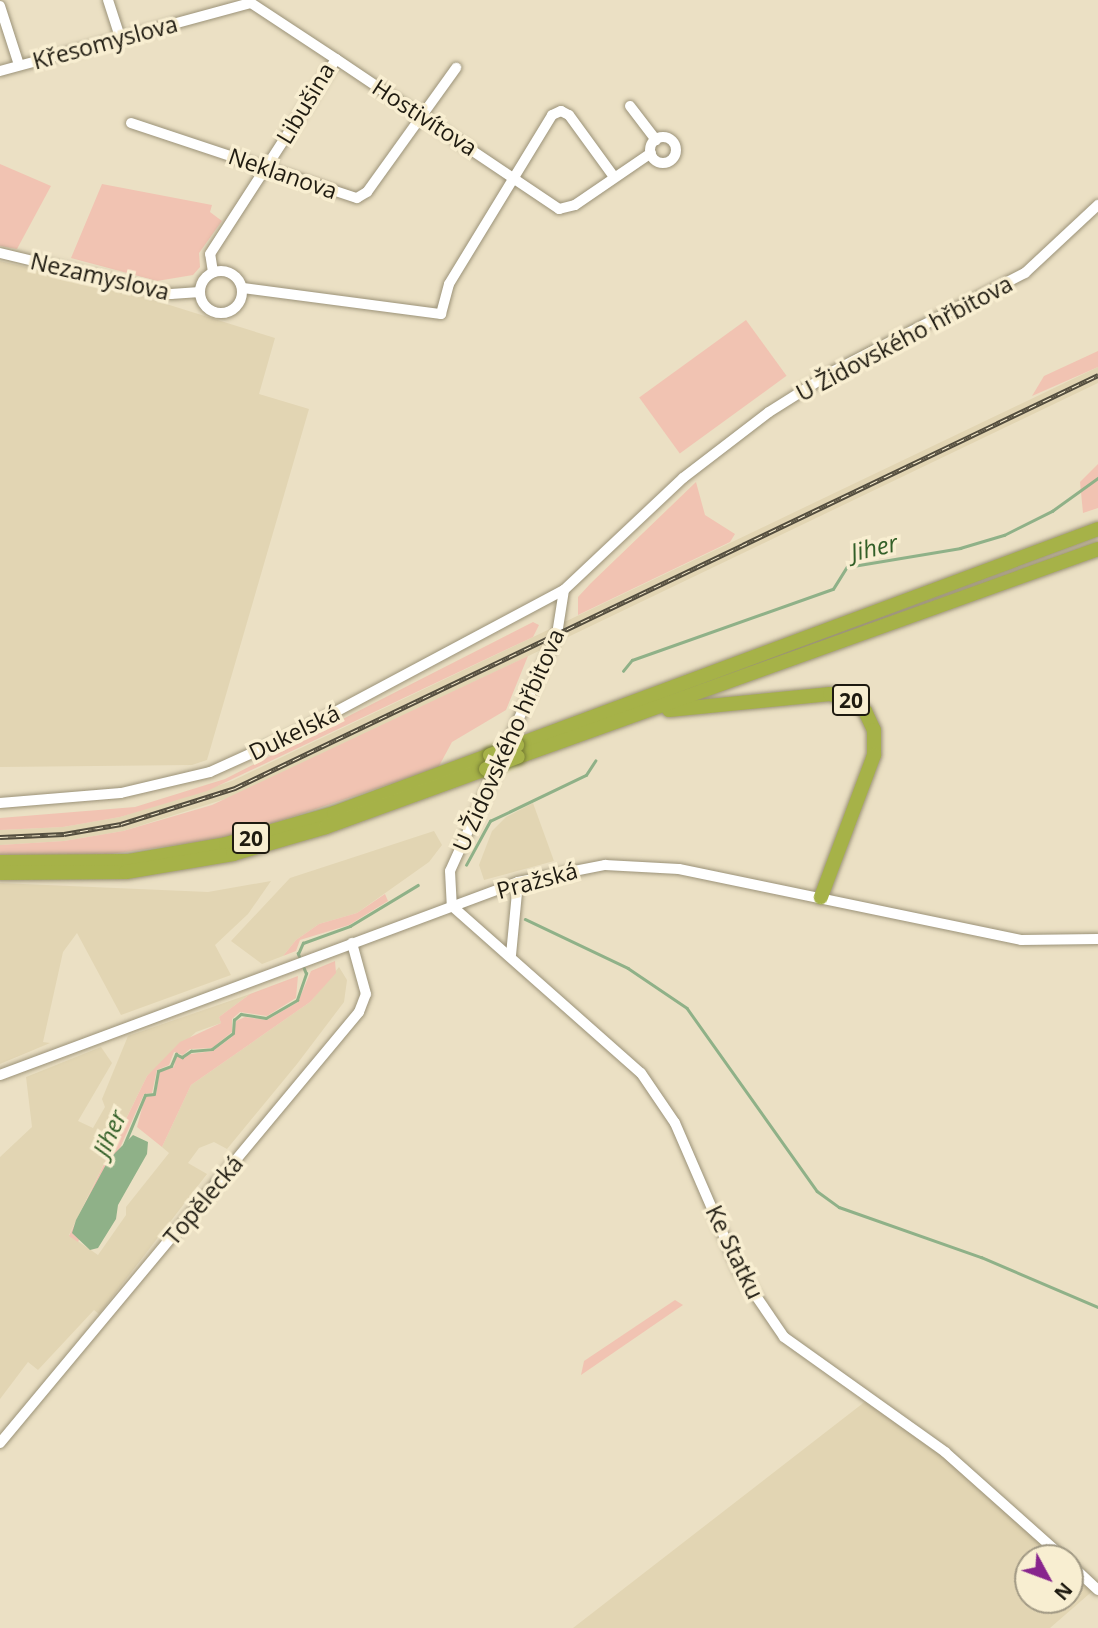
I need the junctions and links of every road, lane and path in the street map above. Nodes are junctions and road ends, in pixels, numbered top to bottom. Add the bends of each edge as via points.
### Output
1 (108, 0) edge
2 (252, 2) edge
3 (0, 6) edge
4 (120, 37) junction
5 (336, 58) junction
6 (19, 65) junction
7 (456, 68) dead end
8 (0, 71) edge
9 (630, 106) dead end
10 (423, 115) junction
11 (131, 122) dead end
12 (656, 140) junction
13 (651, 153) junction
14 (266, 167) junction
15 (514, 176) junction
16 (614, 177) junction
17 (1098, 205) edge
18 (0, 253) edge
19 (213, 272) junction
20 (243, 288) junction
21 (200, 292) junction
22 (1098, 529) edge
23 (1098, 549) edge
24 (564, 590) junction
25 (637, 714) junction
26 (518, 751) junction
27 (488, 762) junction
28 (0, 803) edge
29 (0, 862) edge
30 (0, 873) edge
31 (518, 882) junction
32 (821, 897) junction
33 (452, 906) junction
34 (1098, 939) edge
35 (352, 943) junction
36 (511, 955) junction
37 (0, 1075) edge
38 (0, 1443) edge
39 (1048, 1544) edge
40 (1084, 1577) edge
41 (1098, 1590) edge

1 - 4 street
2 - 4 street, Křesomyslova
2 - 5 street, Libušina
3 - 6 street
4 - 6 street, Křesomyslova
5 - 10 street, Hostivítova
5 - 14 street, Libušina
6 - 8 street, Křesomyslova
7 - 10 street, Neklanova
9 - 12 street
10 - 14 street, Neklanova via 363,196
10 - 15 street, Hostivítova
11 - 14 street, Neklanova
12 - 13 street
12 - 13 street via 671,139 675,154 663,162
13 - 16 street
14 - 19 street, Libušina via 210,254
15 - 16 street, Hostivítova via 559,209 575,205
15 - 16 street via 552,115 561,111 569,115
15 - 20 street via 449,284 441,314
17 - 24 street, U Židovského hřbitova via 1025,273 834,371 769,412 683,478
18 - 21 street, Nezamyslova via 171,294
19 - 20 street via 235,275
19 - 21 street
20 - 21 street via 240,303 227,313 212,311
22 - 26 highway, 20
23 - 25 highway, 20
24 - 28 street, Dukelská via 295,734 210,772 121,793
24 - 33 street, U Židovského hřbitova via 557,634 450,871
25 - 26 highway, 20
25 - 32 highway, 20 via 813,694 841,696 858,704 874,730 874,755
26 - 27 highway, 20, bridge
27 - 29 highway, 20 via 226,844 129,861
27 - 30 highway, 20 via 326,827 233,855 126,872
31 - 32 street, Pražská via 605,864 654,866
31 - 33 street, Pražská
31 - 36 street
32 - 34 street, Pražská via 1021,940
33 - 35 street, Pražská
33 - 36 street, Ke Statku
35 - 37 street, Pražská
35 - 38 street, Topělecká via 366,994 359,1012
36 - 39 street, Ke Statku via 641,1073 675,1123 739,1271 784,1337 945,1452
40 - 41 street

